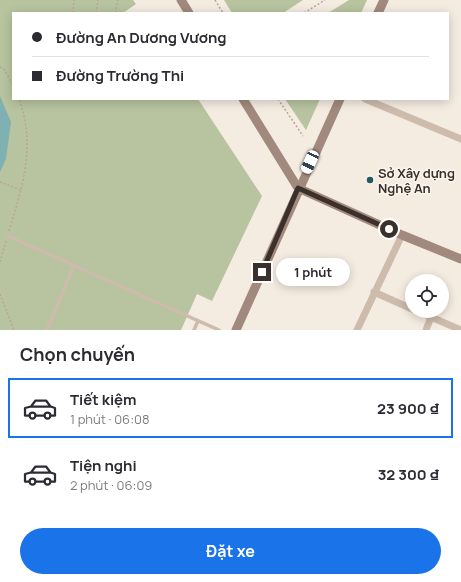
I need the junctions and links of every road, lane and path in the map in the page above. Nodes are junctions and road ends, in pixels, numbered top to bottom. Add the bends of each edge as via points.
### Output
1 (74, 0) edge
2 (98, 0) edge
3 (118, 0) edge
4 (181, 0) edge
5 (214, 0) edge
6 (325, 0) edge
7 (384, 0) edge
8 (73, 12) edge
9 (96, 12) edge
10 (116, 12) edge
11 (188, 12) edge
12 (222, 12) edge
13 (306, 12) edge
14 (378, 12) edge
15 (0, 67) edge
16 (12, 83) edge
17 (19, 100) edge
18 (244, 100) edge
19 (279, 100) edge
20 (340, 100) edge
21 (367, 100) edge
22 (302, 136) dead end
23 (461, 139) edge
24 (0, 182) edge
25 (298, 188) junction
26 (21, 190) junction
27 (402, 235) junction
28 (8, 236) junction
29 (461, 259) edge
30 (0, 262) edge
31 (74, 265) junction
32 (374, 292) junction
33 (0, 294) edge
34 (405, 306) edge
35 (432, 318) edge
36 (434, 318) edge
37 (198, 321) junction
38 (238, 329) edge
39 (14, 330) edge
40 (47, 330) edge
41 (194, 330) edge
42 (219, 330) edge
43 (357, 330) edge
44 (426, 330) edge
45 (461, 330) edge

1 - 8 path
2 - 9 path
3 - 10 path
4 - 11 street
5 - 12 path
6 - 13 path
7 - 14 street
15 - 16 path via 4,69
17 - 26 path via 25,115 28,151
18 - 25 street
19 - 22 path
20 - 25 street
21 - 23 street
24 - 26 path
25 - 27 street
25 - 38 street
26 - 28 path
27 - 29 street
27 - 32 street
28 - 30 path
28 - 31 lane
31 - 37 lane
31 - 40 lane
32 - 34 street
32 - 43 street
33 - 39 path
35 - 44 street
36 - 45 street
37 - 41 lane
37 - 42 lane

